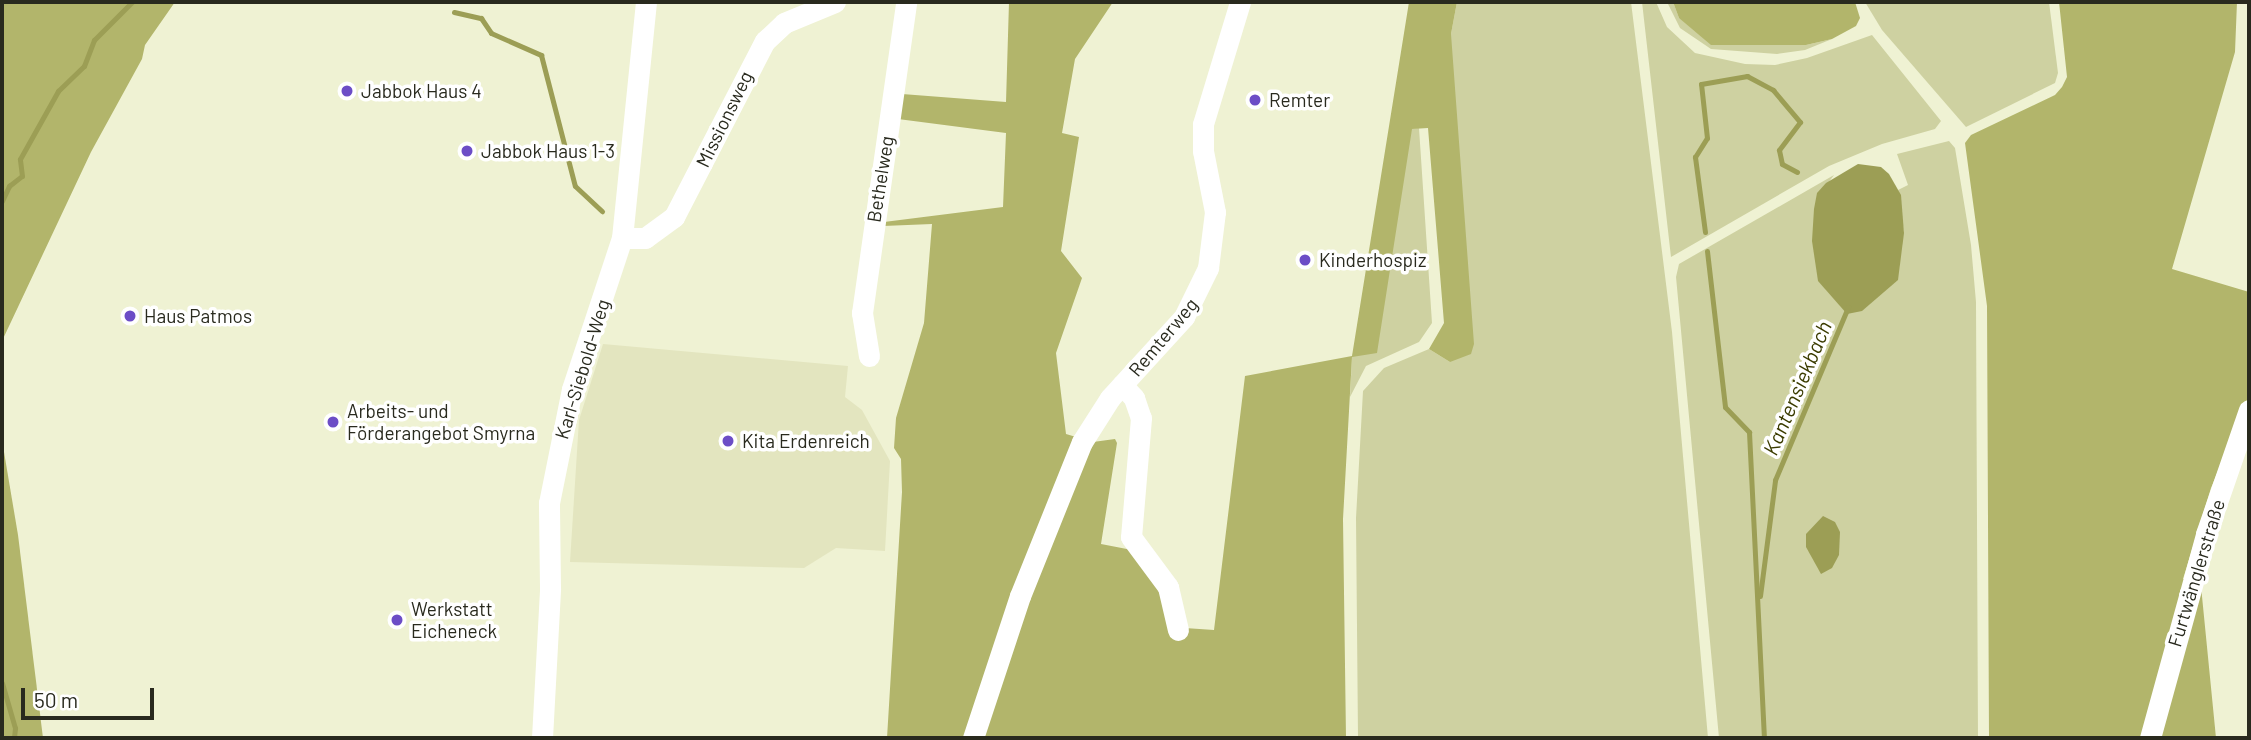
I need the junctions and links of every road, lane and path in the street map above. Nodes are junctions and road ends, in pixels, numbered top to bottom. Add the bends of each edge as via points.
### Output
1 (646, 2) edge
2 (835, 2) edge
3 (906, 2) edge
4 (1240, 2) edge
5 (622, 238) junction
6 (869, 356) dead end
7 (1122, 385) junction
8 (2249, 410) edge
9 (1178, 630) dead end
10 (542, 738) edge
11 (973, 738) edge
12 (2150, 738) edge

1 - 5 street, Karl-Siebold-Weg
2 - 5 street, Missionsweg via 784,23 765,41 674,217 652,235
3 - 6 street, Bethelweg via 862,313
4 - 7 street, Remterweg via 1203,124 1203,151 1215,212 1208,268 1184,317
5 - 10 street, Karl-Siebold-Weg via 569,399 549,503 550,588
7 - 9 street, Remterweg via 1134,398 1141,418 1131,537 1168,587
7 - 11 street, Remterweg via 1093,423 1066,478 1020,596
8 - 12 street, Furtwänglerstraße via 2206,534

